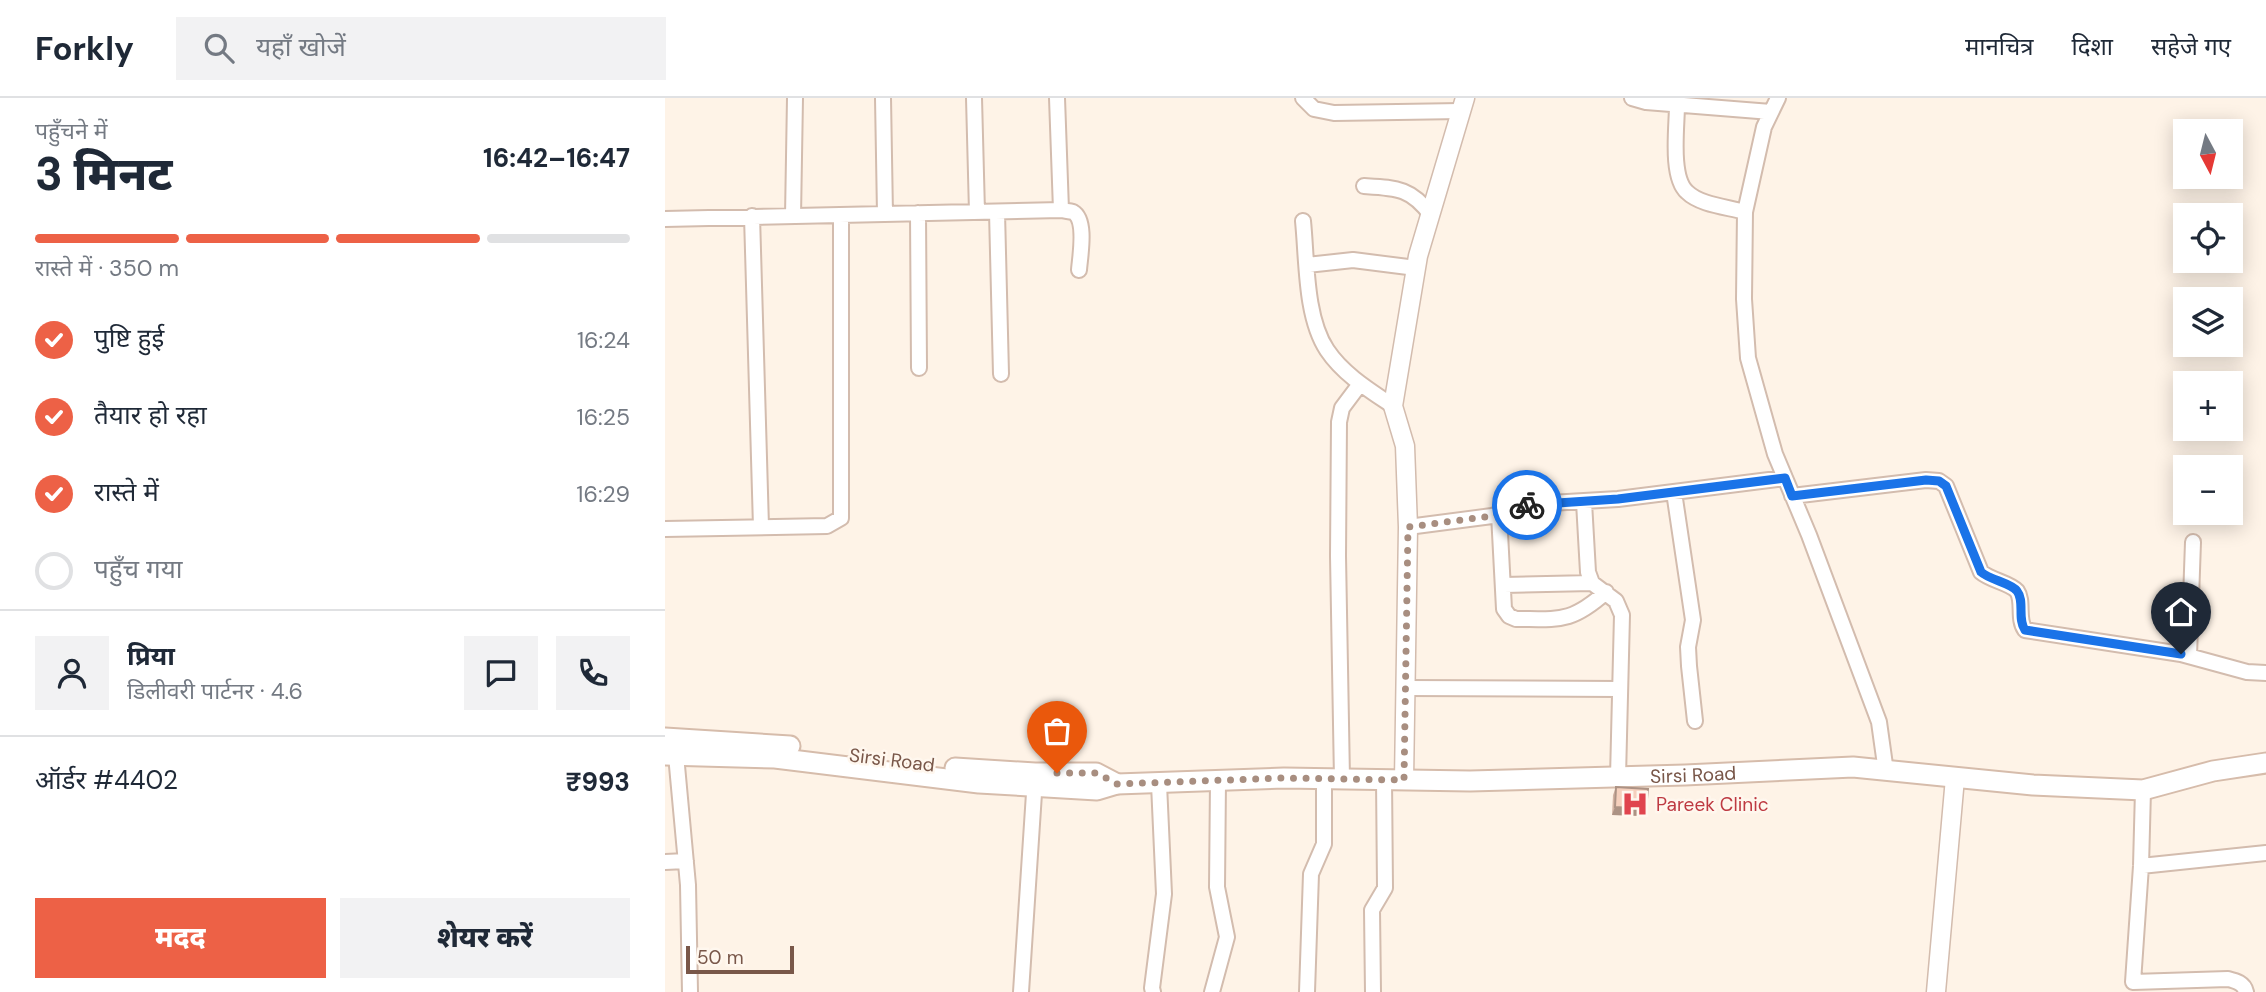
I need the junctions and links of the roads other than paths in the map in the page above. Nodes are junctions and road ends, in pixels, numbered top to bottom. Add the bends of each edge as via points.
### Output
1 (795, 98) edge
2 (883, 98) edge
3 (974, 98) edge
4 (1057, 98) edge
5 (1632, 98) edge
6 (1778, 98) edge
7 (1308, 100) edge
8 (1463, 105) edge
9 (1677, 105) junction
10 (1771, 112) junction
11 (1364, 186) dead end
12 (1061, 210) junction
13 (977, 212) junction
14 (997, 212) junction
15 (1745, 212) junction
16 (918, 213) junction
17 (885, 214) junction
18 (841, 215) junction
19 (1431, 215) junction
20 (752, 216) junction
21 (793, 216) junction
22 (665, 219) edge
23 (1303, 221) dead end
24 (1307, 265) junction
25 (1416, 268) junction
26 (1079, 270) dead end
27 (919, 368) dead end
28 (1001, 374) dead end
29 (1360, 384) junction
30 (1393, 406) junction
31 (1785, 478) junction
32 (1674, 492) junction
33 (1792, 496) junction
34 (1584, 502) junction
35 (1499, 514) junction
36 (761, 527) junction
37 (1408, 527) junction
38 (665, 528) edge
39 (2193, 542) dead end
40 (1592, 583) junction
41 (1504, 584) junction
42 (1605, 592) junction
43 (2189, 656) junction
44 (2266, 673) edge
45 (1407, 688) junction
46 (1620, 689) junction
47 (1695, 721) dead end
48 (669, 749) edge
49 (2266, 764) edge
50 (1886, 772) junction
51 (1618, 777) junction
52 (1955, 778) junction
53 (1035, 779) junction
54 (1333, 779) junction
55 (1384, 779) junction
56 (1404, 780) junction
57 (1219, 781) junction
58 (1159, 783) junction
59 (2143, 790) junction
60 (2266, 853) edge
61 (686, 861) junction
62 (665, 862) edge
63 (2141, 866) junction
64 (690, 992) edge
65 (1021, 992) edge
66 (1153, 992) edge
67 (1212, 992) edge
68 (1307, 992) edge
69 (1373, 992) edge
70 (1936, 992) edge
71 (2246, 992) edge

1 - 21 street
2 - 17 street
3 - 13 street
4 - 12 street
5 - 9 street
6 - 10 street
7 - 8 street via 1314,109 1334,113
8 - 19 street
9 - 10 street
9 - 15 street via 1680,182 1700,200
10 - 15 street
11 - 19 street via 1412,195
12 - 14 street
12 - 26 street via 1079,218
13 - 14 street
13 - 16 street
14 - 28 street
15 - 31 street via 1748,358
16 - 17 street
16 - 27 street
17 - 18 street
18 - 21 street
18 - 36 street via 841,518 827,526
19 - 25 street
20 - 21 street
20 - 22 street
20 - 36 street
23 - 24 street
24 - 25 street via 1353,260
24 - 29 street via 1319,335 1338,364
25 - 30 street
29 - 30 street
29 - 54 street via 1342,408 1339,422
30 - 37 street via 1405,446
31 - 32 street
31 - 33 street
32 - 34 street
32 - 47 street via 1693,620 1688,647
33 - 43 street via 1939,481 1946,486 1981,572 2019,595 2025,630
33 - 50 street via 1879,722
34 - 35 street via 1533,504
34 - 40 street
35 - 37 street
35 - 41 street
36 - 38 street
37 - 45 street
39 - 43 street
40 - 41 street
40 - 42 street
41 - 42 street via 1504,609 1516,619 1563,619 1588,608
42 - 46 street via 1622,615
43 - 44 street
45 - 46 street
45 - 56 street
46 - 51 street
48 - 53 main road, Sirsi Road via 762,743
48 - 61 street
49 - 59 main road, Sirsi Road via 2213,771
50 - 51 main road, Sirsi Road via 1853,766
50 - 52 main road, Sirsi Road
51 - 56 main road, Sirsi Road
52 - 59 main road, Sirsi Road
52 - 70 street
53 - 58 main road, Sirsi Road via 1097,773 1117,784
53 - 65 street
54 - 55 main road, Sirsi Road
54 - 57 main road, Sirsi Road
54 - 68 street via 1324,844 1311,874
55 - 56 main road, Sirsi Road
55 - 69 street via 1385,888 1372,909
57 - 58 main road, Sirsi Road
57 - 67 street via 1217,887 1227,937
58 - 66 street via 1164,894
59 - 63 street
60 - 63 street
61 - 62 street
61 - 64 street
63 - 71 street via 2133,982 2228,979

